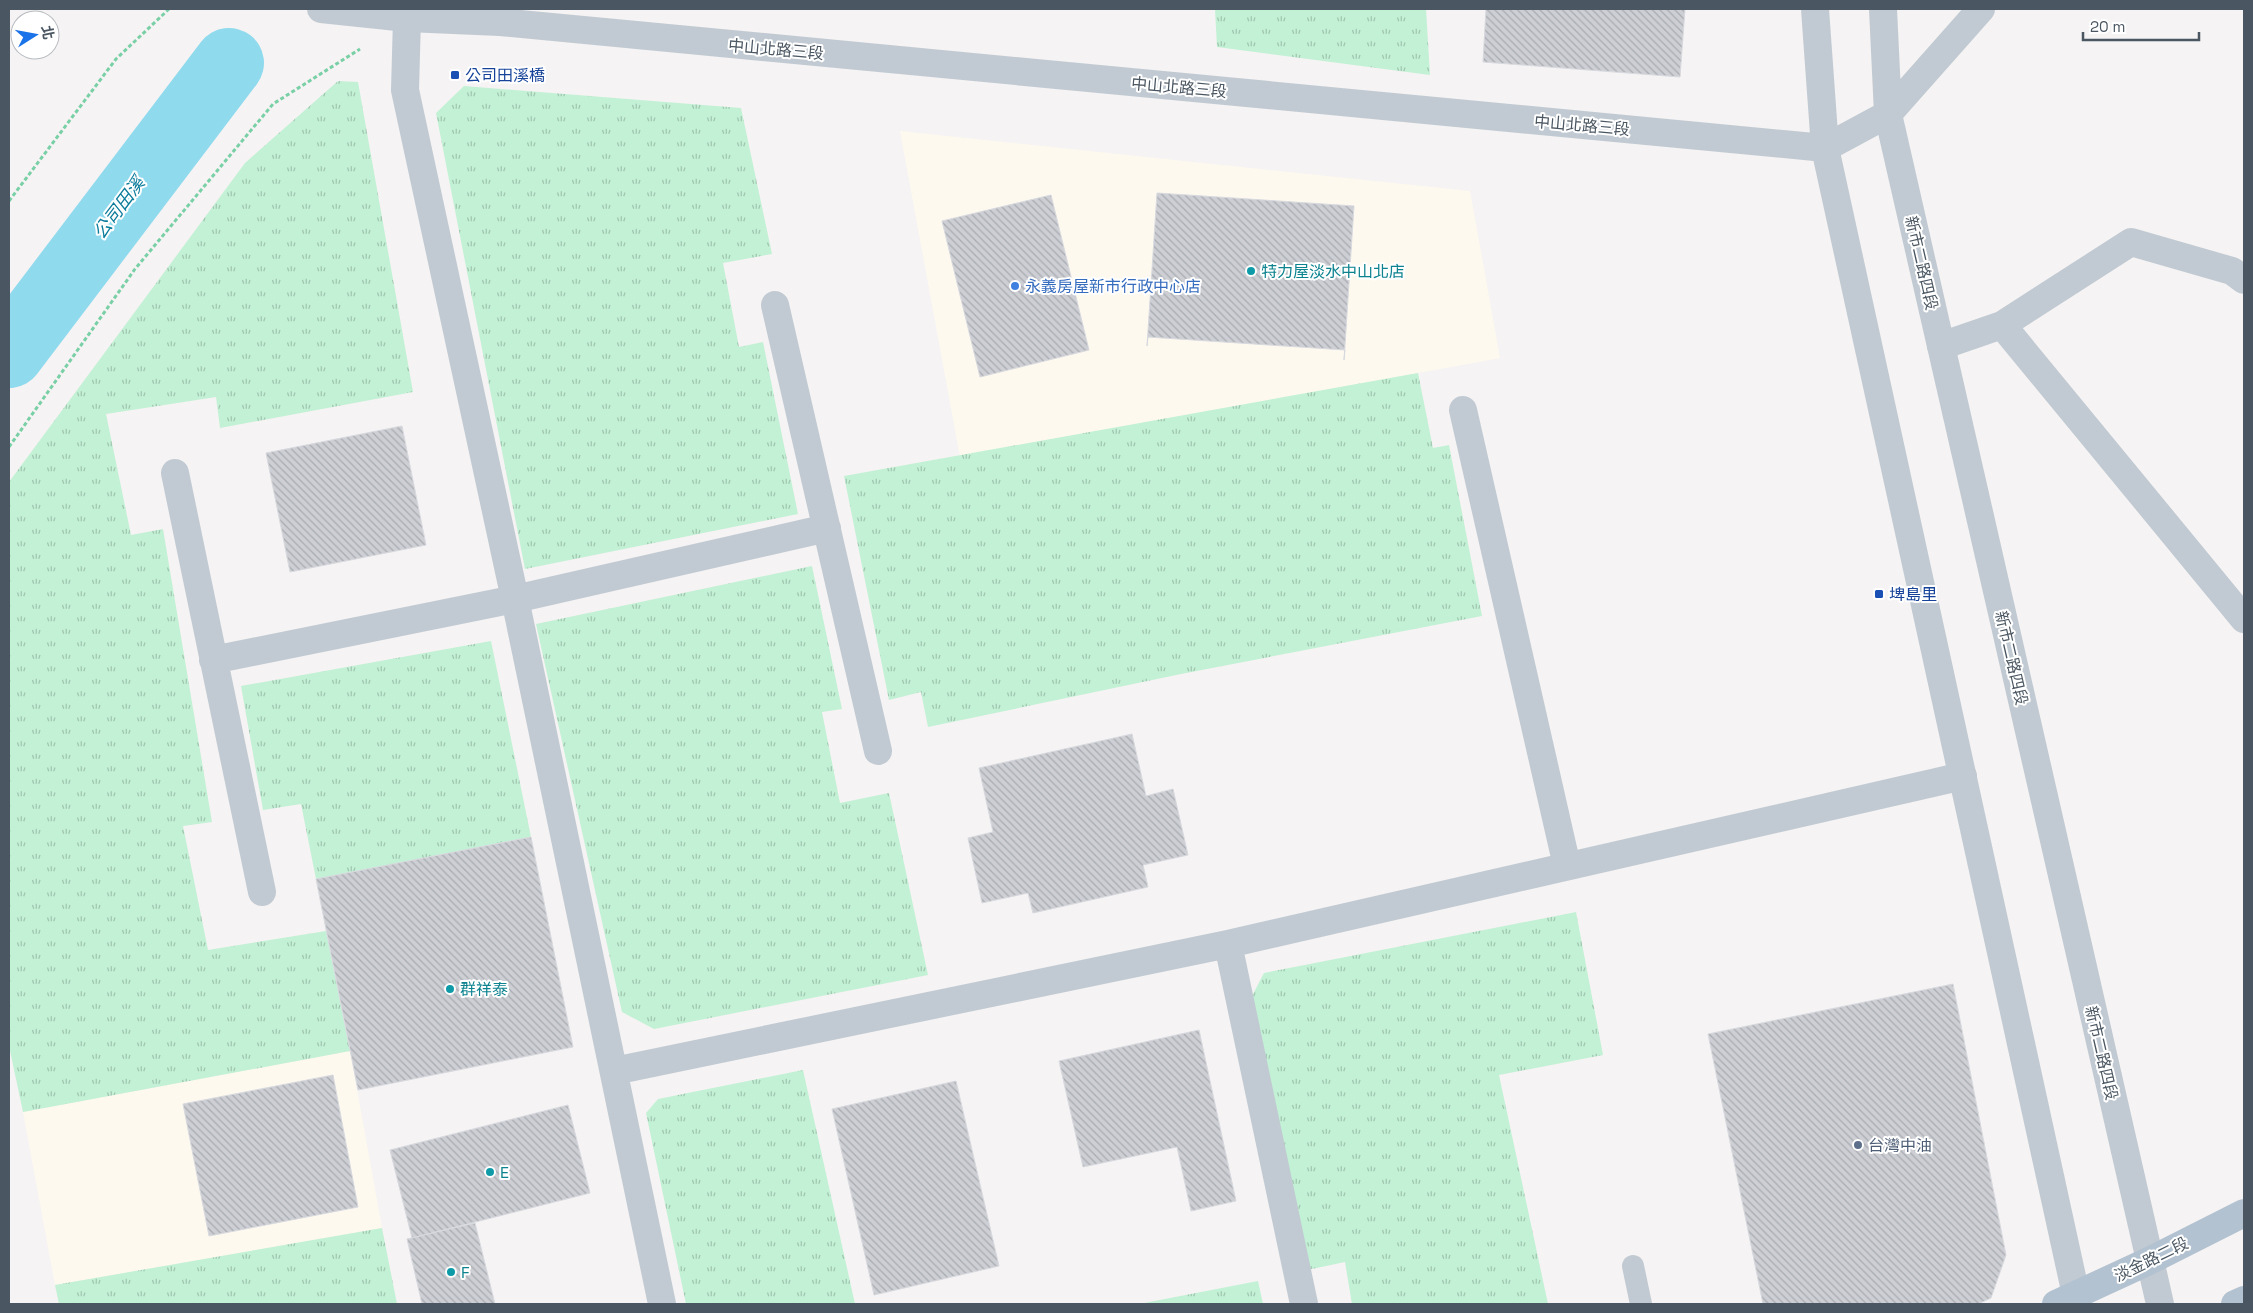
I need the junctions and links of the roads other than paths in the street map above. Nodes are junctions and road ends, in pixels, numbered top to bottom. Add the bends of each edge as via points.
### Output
1 (321, 9) edge
2 (1815, 9) edge
3 (1883, 9) edge
4 (1981, 9) edge
5 (407, 18) junction
6 (1888, 114) junction
7 (1825, 148) junction
8 (2244, 280) edge
9 (775, 305) dead end
10 (2002, 325) junction
11 (1941, 346) junction
12 (1463, 410) dead end
13 (175, 473) dead end
14 (826, 528) junction
15 (515, 599) junction
16 (2244, 619) edge
17 (213, 660) junction
18 (878, 750) dead end
19 (1963, 776) junction
20 (1567, 866) junction
21 (262, 892) dead end
22 (1228, 944) junction
23 (614, 1071) junction
24 (2244, 1213) edge
25 (2149, 1261) junction
26 (1633, 1266) dead end
27 (2244, 1300) edge
28 (2070, 1301) edge
29 (662, 1304) edge
30 (1304, 1304) edge
31 (1641, 1304) edge
32 (2160, 1304) edge
33 (2235, 1304) edge

1 - 5 street, 中山北路三段
2 - 7 street
3 - 6 street, 新市二路四段
4 - 6 street
5 - 7 street, 中山北路三段 via 510,23
5 - 15 street via 405,90
6 - 7 street
6 - 11 street, 新市二路四段
7 - 19 street
8 - 10 street via 2232,271 2131,242
9 - 14 street
10 - 11 street
10 - 16 street
11 - 25 street, 新市二路四段
12 - 20 street
13 - 17 street
14 - 15 street
14 - 18 street
15 - 17 street
15 - 23 street
17 - 21 street
19 - 20 street
19 - 28 street
20 - 22 street
22 - 23 street
22 - 30 street
23 - 29 street
24 - 25 main road, 淡金路二段
25 - 28 main road, 淡金路二段
25 - 32 street, 新市二路四段
26 - 31 lane
27 - 33 main road

